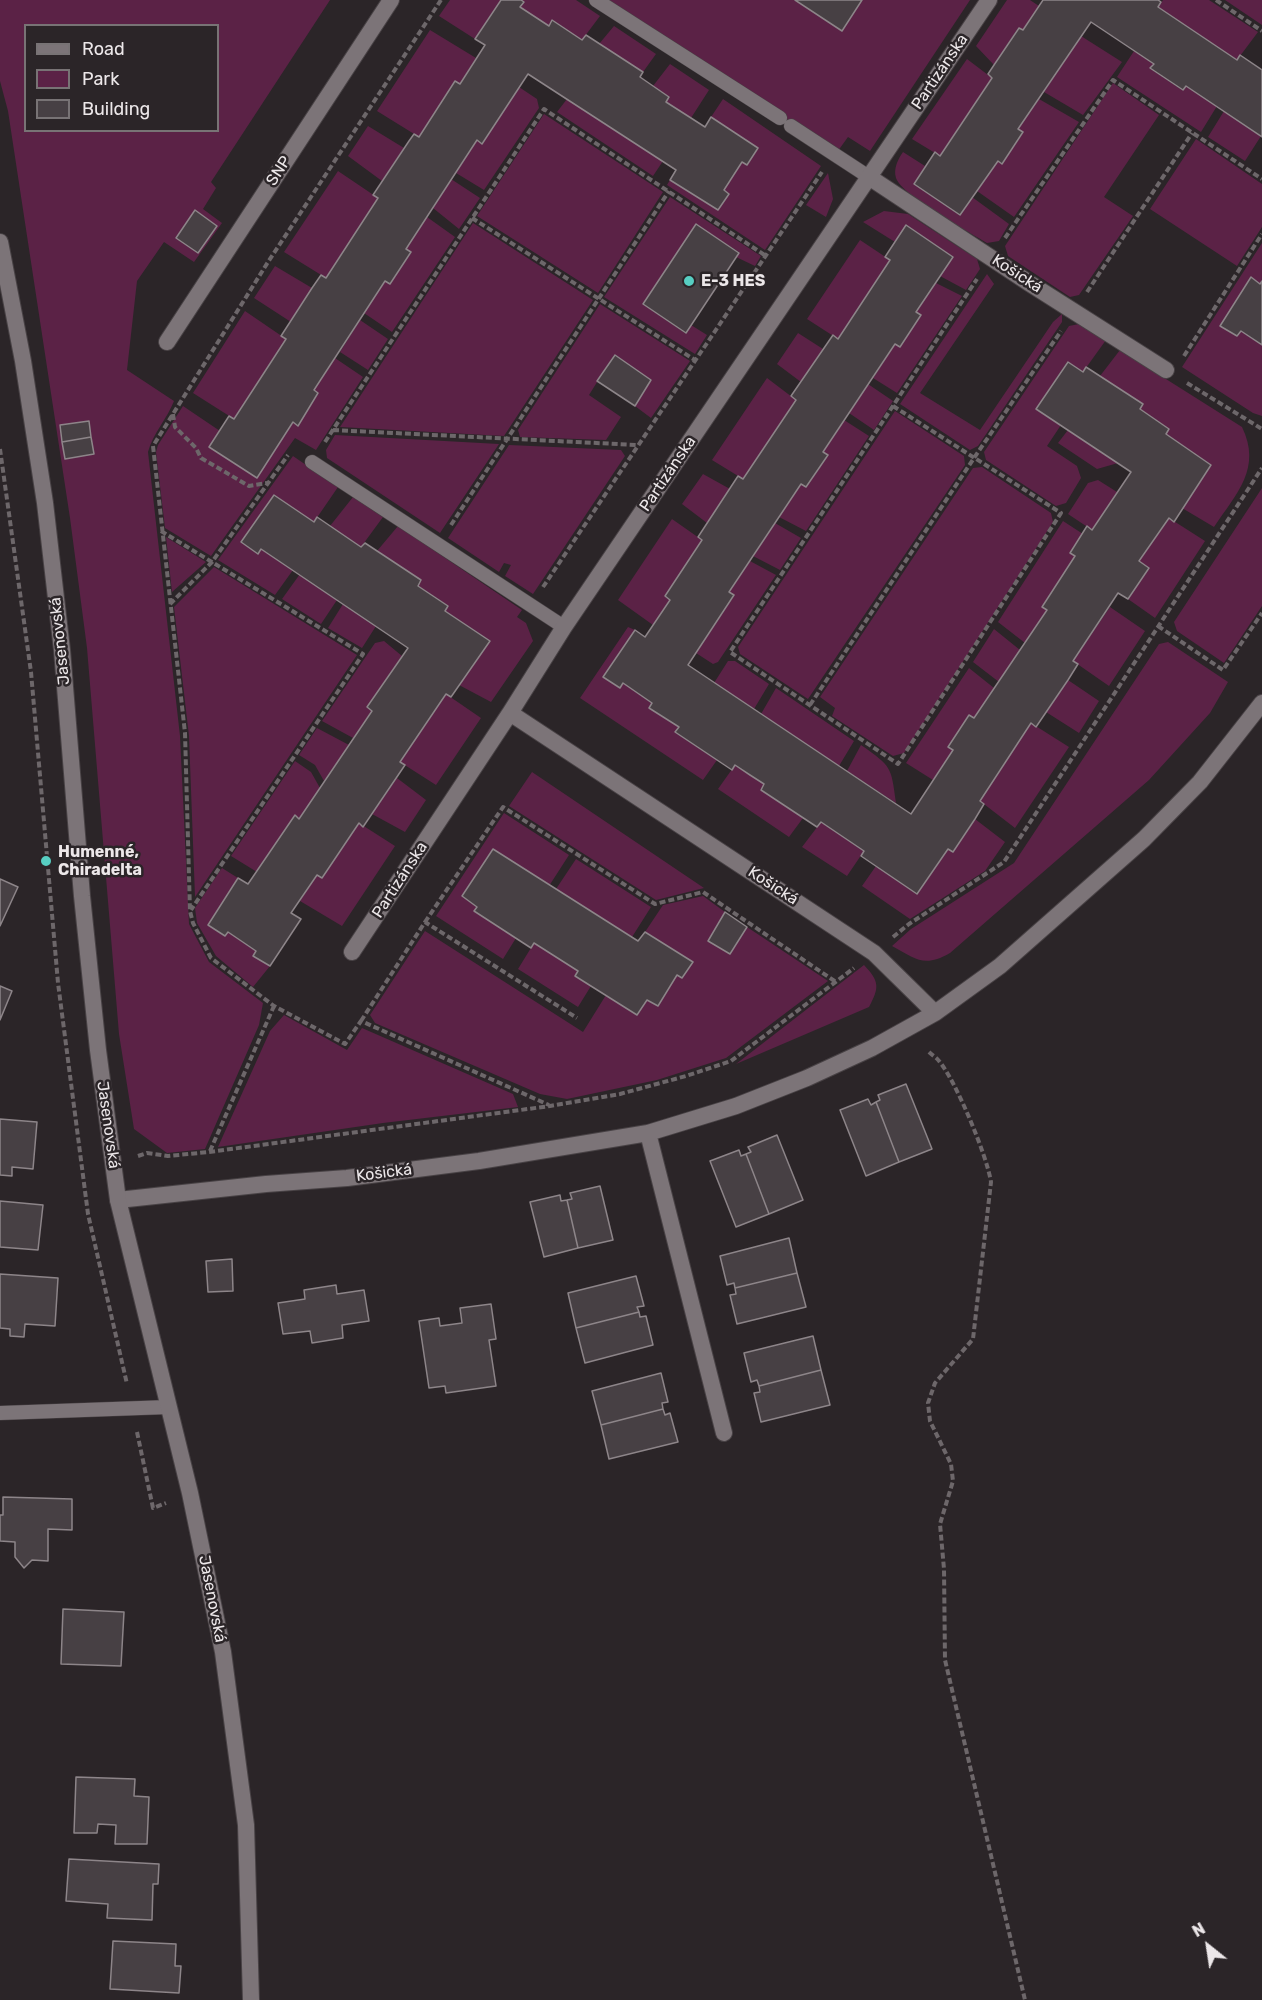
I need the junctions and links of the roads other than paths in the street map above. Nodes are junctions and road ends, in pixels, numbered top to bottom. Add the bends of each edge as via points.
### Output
1 (391, 0) edge
2 (596, 0) edge
3 (990, 0) edge
4 (869, 177) junction
5 (0, 242) edge
6 (167, 342) dead end
7 (1169, 372) road end
8 (312, 462) road end
9 (564, 627) junction
10 (1262, 703) edge
11 (510, 713) junction
12 (352, 952) dead end
13 (936, 1013) junction
14 (648, 1133) junction
15 (118, 1200) junction
16 (169, 1407) junction
17 (0, 1413) edge
18 (724, 1433) dead end
19 (251, 2000) edge

1 - 6 street, SNP
2 - 4 lane
3 - 4 street, Partizánska
4 - 7 street, Košická
4 - 9 street, Partizánska
5 - 15 street, Jasenovská via 45,503 62,650 89,967
8 - 9 lane
9 - 11 street, Partizánska
10 - 13 street, Košická via 1200,782 1144,838 1000,966
11 - 12 street, Partizánska
11 - 13 street, Košická via 874,952
13 - 14 street, Košická via 807,1078 736,1106
14 - 15 street, Košická via 358,1177
14 - 18 street
15 - 16 street, Jasenovská
16 - 17 lane
16 - 19 street, Jasenovská via 223,1652 246,1825

